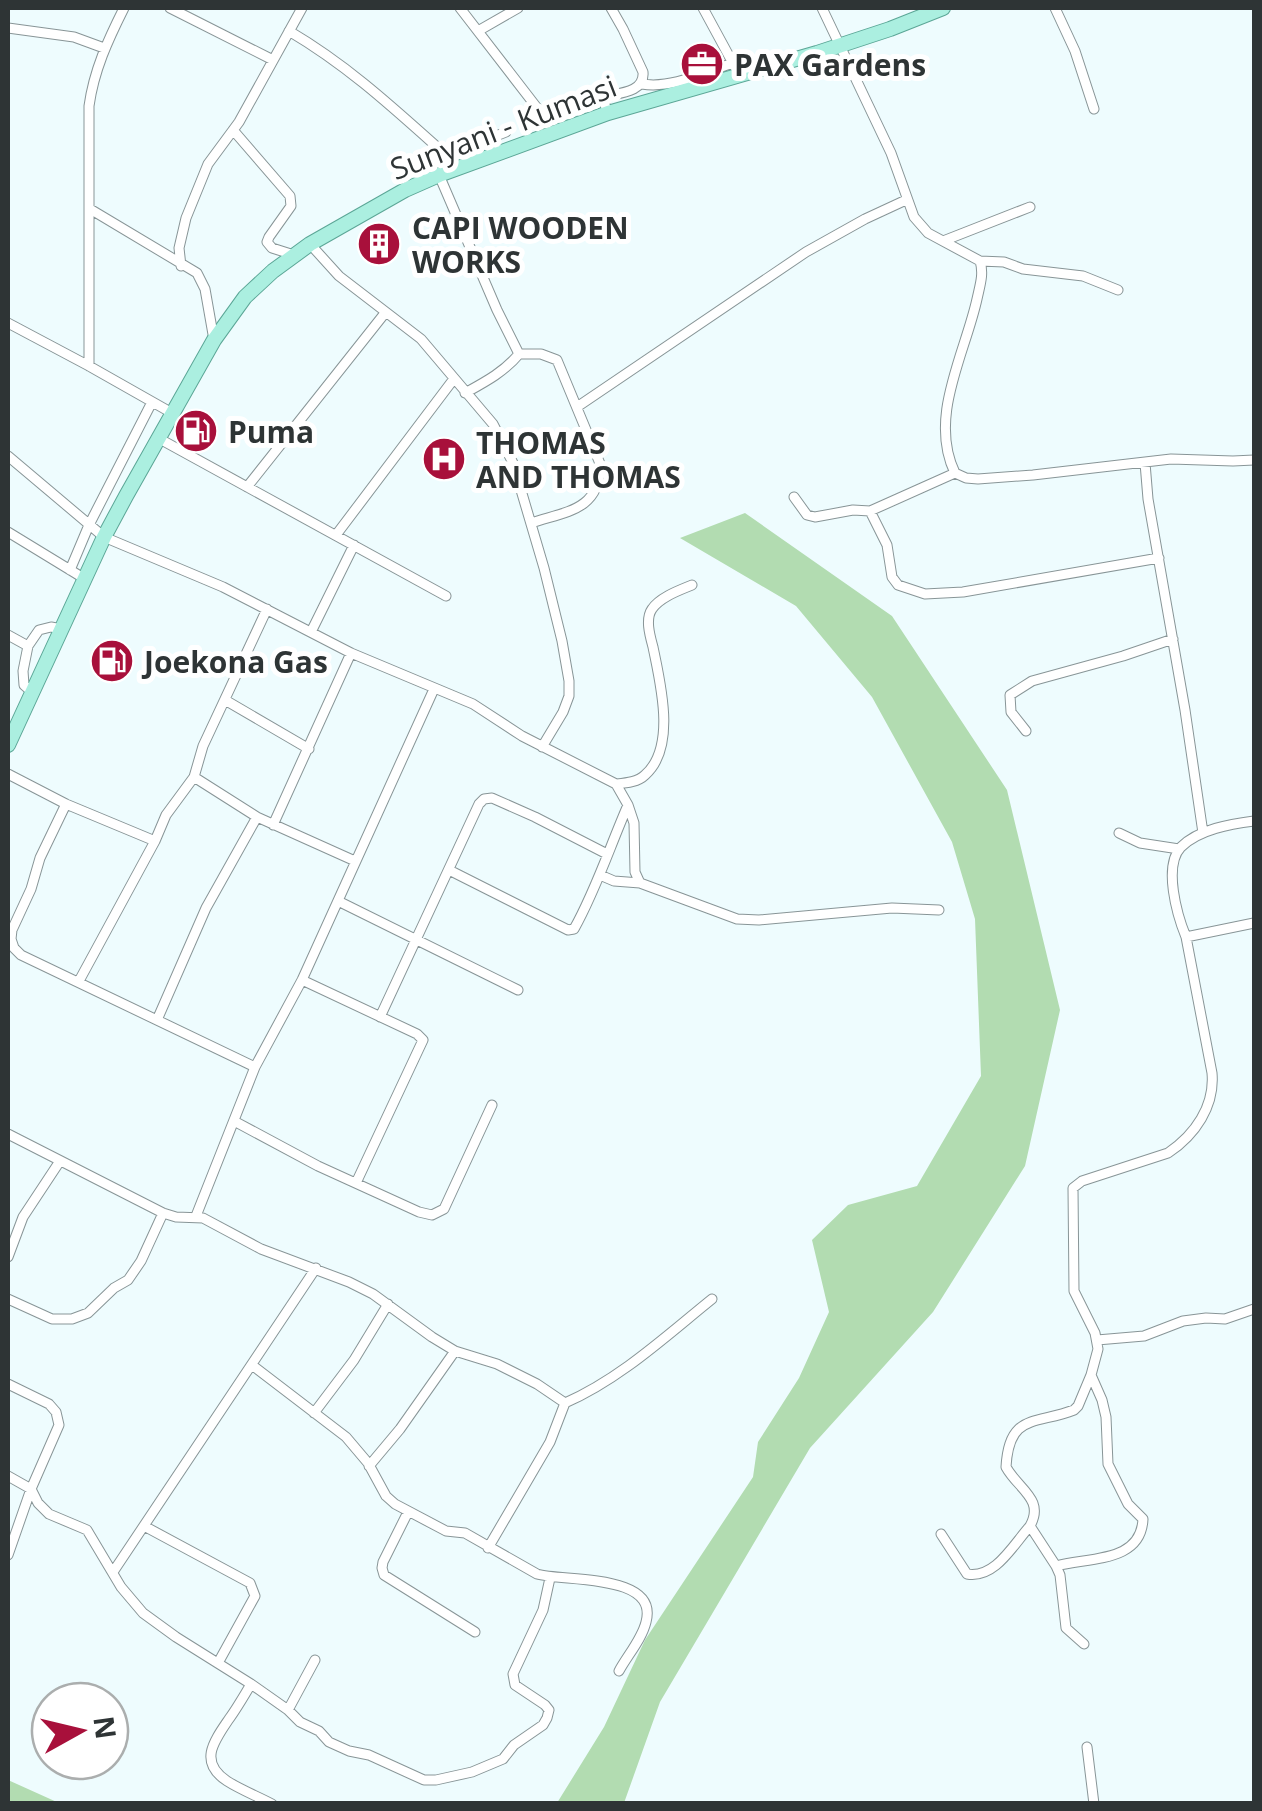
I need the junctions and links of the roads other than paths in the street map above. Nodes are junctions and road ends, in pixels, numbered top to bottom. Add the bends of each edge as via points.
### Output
1 (124, 8) edge
2 (170, 8) edge
3 (302, 8) edge
4 (460, 8) edge
5 (515, 8) edge
6 (611, 8) edge
7 (703, 8) edge
8 (822, 8) edge
9 (944, 8) edge
10 (1055, 8) edge
11 (8, 28) edge
12 (289, 30) junction
13 (478, 31) junction
14 (840, 45) junction
15 (104, 48) junction
16 (273, 60) junction
17 (736, 69) junction
18 (642, 84) junction
19 (602, 97) junction
20 (1094, 109) dead end
21 (608, 113) junction
22 (232, 130) junction
23 (506, 132) dead end
24 (439, 176) junction
25 (906, 200) junction
26 (1030, 207) dead end
27 (90, 209) junction
28 (943, 241) junction
29 (310, 244) junction
30 (294, 255) junction
31 (980, 260) junction
32 (182, 266) junction
33 (1118, 290) dead end
34 (385, 313) junction
35 (8, 324) edge
36 (214, 340) junction
37 (519, 354) junction
38 (89, 366) junction
39 (453, 380) junction
40 (464, 393) junction
41 (152, 402) junction
42 (577, 407) junction
43 (172, 414) junction
44 (158, 438) junction
45 (8, 456) edge
46 (1254, 460) edge
47 (1145, 463) junction
48 (955, 473) junction
49 (248, 486) junction
50 (794, 497) dead end
51 (870, 510) junction
52 (531, 523) junction
53 (89, 525) junction
54 (8, 532) edge
55 (336, 535) junction
56 (104, 537) junction
57 (354, 545) junction
58 (1159, 558) junction
59 (70, 570) junction
60 (85, 579) junction
61 (692, 585) dead end
62 (446, 596) dead end
63 (267, 609) junction
64 (62, 628) junction
65 (311, 632) junction
66 (8, 635) edge
67 (1173, 639) junction
68 (28, 646) junction
69 (352, 653) junction
70 (434, 689) junction
71 (32, 692) junction
72 (225, 700) junction
73 (1026, 732) dead end
74 (8, 744) edge
75 (542, 747) junction
76 (309, 749) junction
77 (8, 774) edge
78 (194, 777) junction
79 (616, 784) junction
80 (66, 804) junction
81 (628, 805) junction
82 (257, 817) junction
83 (1254, 821) edge
84 (274, 825) junction
85 (1203, 832) junction
86 (1118, 833) dead end
87 (154, 841) junction
88 (1178, 848) junction
89 (606, 854) junction
90 (354, 862) junction
91 (449, 870) junction
92 (600, 876) junction
93 (640, 883) junction
94 (338, 900) junction
95 (938, 910) dead end
96 (1254, 923) edge
97 (1186, 937) junction
98 (415, 939) junction
99 (302, 980) junction
100 (78, 981) junction
101 (518, 990) dead end
102 (380, 1017) junction
103 (157, 1020) junction
104 (255, 1067) junction
105 (492, 1105) dead end
106 (234, 1121) junction
107 (8, 1134) edge
108 (60, 1161) junction
109 (356, 1183) junction
110 (163, 1213) junction
111 (196, 1216) junction
112 (8, 1257) edge
113 (316, 1268) junction
114 (8, 1299) edge
115 (712, 1299) dead end
116 (388, 1304) junction
117 (1254, 1309) edge
118 (1096, 1340) junction
119 (455, 1351) junction
120 (252, 1365) junction
121 (1091, 1375) junction
122 (8, 1384) edge
123 (565, 1403) junction
124 (314, 1412) junction
125 (369, 1466) junction
126 (8, 1476) edge
127 (31, 1489) junction
128 (408, 1512) junction
129 (144, 1526) junction
130 (1030, 1526) junction
131 (940, 1534) dead end
132 (488, 1548) junction
133 (8, 1555) edge
134 (1056, 1566) junction
135 (113, 1572) junction
136 (550, 1578) junction
137 (475, 1632) dead end
138 (1084, 1644) dead end
139 (315, 1660) dead end
140 (218, 1663) junction
141 (618, 1671) dead end
142 (252, 1684) junction
143 (288, 1710) junction
144 (1086, 1747) dead end
145 (272, 1804) edge
146 (1094, 1804) edge

1 - 15 street
2 - 16 street
3 - 12 street
4 - 13 street
5 - 13 street
6 - 18 street via 643,72
7 - 17 street
8 - 14 street
9 - 14 main road, Sunyani - Kumasi
10 - 20 street
11 - 15 street
12 - 16 street
12 - 23 street via 447,152
13 - 19 street via 545,116
14 - 17 main road, Sunyani - Kumasi
14 - 25 street
15 - 27 street via 89,106
16 - 22 street
17 - 18 street
17 - 21 main road, Sunyani - Kumasi
18 - 19 street
19 - 21 street
21 - 24 main road, Sunyani - Kumasi
22 - 30 street via 290,196 291,206 267,242
22 - 32 street via 208,164 186,218
24 - 29 main road, Sunyani - Kumasi
24 - 37 street
25 - 28 street via 914,218
25 - 42 street via 806,252
26 - 28 street
27 - 32 street
27 - 38 street
28 - 31 street
29 - 30 main road, Sunyani - Kumasi
29 - 34 street
30 - 36 main road, Sunyani - Kumasi via 245,297
31 - 33 street via 1083,276
31 - 48 street via 972,325 948,403 946,440
32 - 36 street via 202,280
34 - 39 street via 421,339
34 - 49 street
35 - 38 street
36 - 43 main road, Sunyani - Kumasi
37 - 40 street
37 - 42 street via 557,360
38 - 41 street
39 - 40 street
39 - 55 street
40 - 52 street via 493,424
41 - 43 street
41 - 53 street
42 - 52 street via 601,466 592,498
43 - 44 main road, Sunyani - Kumasi
44 - 49 street
44 - 56 main road, Sunyani - Kumasi
45 - 53 street
46 - 47 street
47 - 48 street via 978,479
47 - 58 street
48 - 51 street
49 - 55 street
50 - 51 street via 815,517
51 - 58 street via 887,544 892,577 925,594
52 - 75 street via 569,681 563,712
53 - 56 street
53 - 59 street
54 - 59 street
55 - 57 street
56 - 60 main road, Sunyani - Kumasi
56 - 63 street
57 - 62 street
57 - 65 street
58 - 67 street
59 - 60 street
60 - 64 main road, Sunyani - Kumasi
61 - 79 street via 650,612 662,744 644,776
63 - 65 street
63 - 72 street
64 - 68 street via 44,627
64 - 71 main road, Sunyani - Kumasi
65 - 69 street
66 - 68 street
67 - 73 street via 1020,686 1010,695 1010,712
67 - 85 street
68 - 71 street via 24,685
69 - 70 street
69 - 76 street
70 - 75 street via 473,704
70 - 90 street
71 - 74 main road, Sunyani - Kumasi
72 - 76 street
72 - 78 street
75 - 79 street
76 - 84 street
77 - 80 street
78 - 82 street
78 - 87 street
79 - 81 street
80 - 87 street
80 - 100 street via 11,939 21,955
81 - 89 street
81 - 93 street
82 - 84 street
82 - 103 street via 206,908
83 - 85 street
84 - 90 street
85 - 88 street
86 - 88 street
87 - 100 street
88 - 97 street via 1175,905
89 - 91 street via 492,798 479,804
89 - 92 street
90 - 94 street
91 - 92 street via 568,930
91 - 98 street
92 - 93 street
93 - 95 street via 736,919
94 - 98 street
94 - 99 street
96 - 97 street
97 - 118 street via 1213,1089 1202,1118 1168,1153 1073,1188 1074,1291
98 - 101 street
98 - 102 street
99 - 102 street
99 - 104 street
100 - 103 street
102 - 109 street via 423,1043
103 - 104 street
104 - 106 street
105 - 109 street via 444,1209 419,1212
106 - 109 street
106 - 111 street
107 - 108 street
108 - 110 street
108 - 112 street via 23,1217
110 - 111 street
110 - 114 street via 128,1280 88,1313 52,1319
111 - 113 street
113 - 116 street
113 - 120 street
115 - 123 street via 618,1373
116 - 119 street
116 - 124 street
117 - 118 street via 1225,1319 1183,1321 1144,1336
118 - 121 street
119 - 123 street via 497,1364
119 - 125 street
120 - 124 street
120 - 129 street
121 - 130 street via 1074,1410 1021,1426 1012,1436 1006,1467 1033,1501
121 - 134 street via 1102,1400 1108,1464 1143,1518 1142,1532 1124,1551
122 - 127 street via 49,1404 59,1425
123 - 132 street via 550,1442
124 - 125 street
125 - 128 street via 386,1496
126 - 127 street
127 - 133 street
127 - 135 street via 49,1514 88,1530
128 - 132 street
128 - 137 street via 383,1562 384,1575
129 - 135 street
129 - 140 street via 253,1588 255,1596
130 - 131 street via 978,1576 967,1574
130 - 134 street
132 - 136 street
134 - 138 street via 1066,1628
135 - 140 street via 143,1612
136 - 141 street via 610,1582 639,1595 647,1620
136 - 143 street via 513,1674 515,1685 545,1704 548,1718 492,1765 424,1780 329,1742
139 - 143 street
140 - 142 street
142 - 143 street
142 - 145 street via 215,1740 212,1764 227,1781
144 - 146 street

